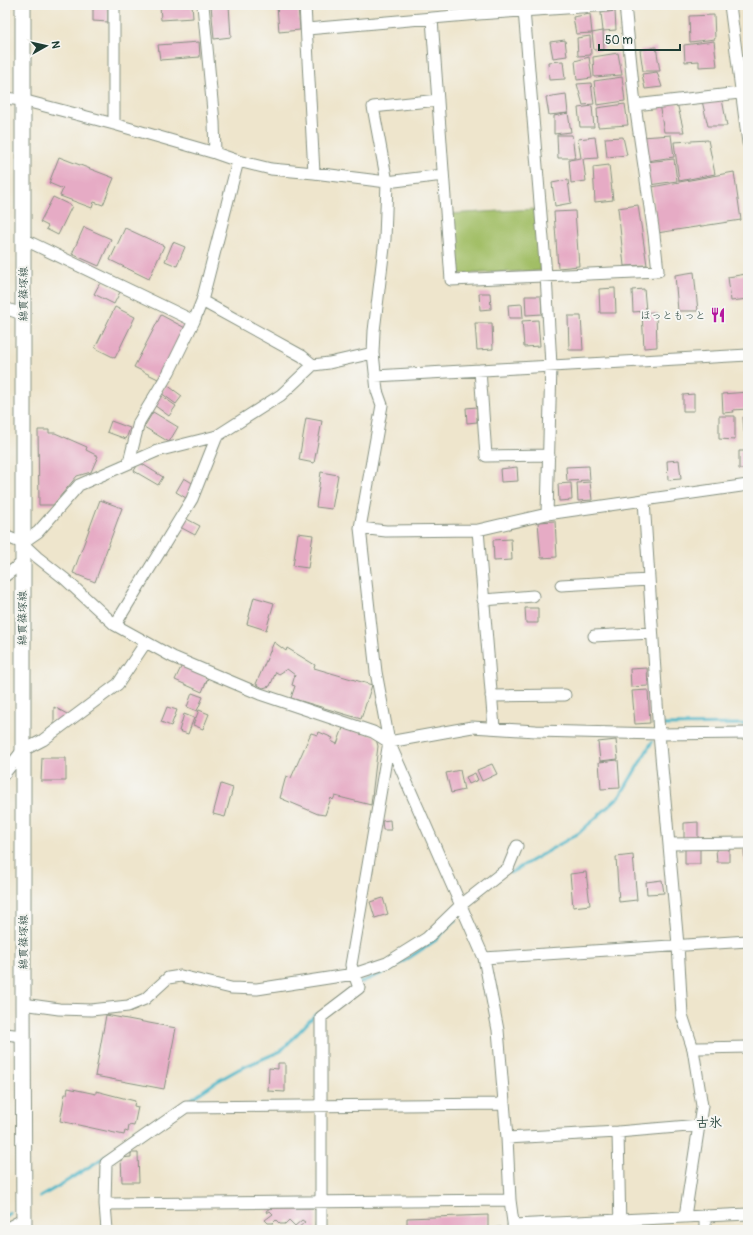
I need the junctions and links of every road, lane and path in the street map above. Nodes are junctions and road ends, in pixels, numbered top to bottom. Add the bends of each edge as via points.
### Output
1 (22, 5) edge
2 (114, 5) edge
3 (203, 5) edge
4 (306, 5) edge
5 (610, 5) edge
6 (625, 5) edge
7 (730, 5) edge
8 (478, 9) edge
9 (524, 10) junction
10 (432, 19) junction
11 (307, 29) junction
12 (745, 92) edge
13 (5, 98) edge
14 (22, 100) junction
15 (438, 100) junction
16 (635, 105) junction
17 (114, 124) junction
18 (748, 143) edge
19 (215, 153) junction
20 (238, 161) junction
21 (314, 173) junction
22 (443, 175) junction
23 (387, 182) junction
24 (23, 239) junction
25 (546, 275) junction
26 (202, 301) junction
27 (5, 308) edge
28 (24, 315) junction
29 (194, 321) junction
30 (373, 352) junction
31 (748, 355) edge
32 (313, 365) junction
33 (551, 365) junction
34 (480, 370) junction
35 (375, 376) junction
36 (217, 436) junction
37 (549, 455) junction
38 (129, 462) junction
39 (748, 485) edge
40 (644, 500) junction
41 (547, 514) junction
42 (360, 528) junction
43 (478, 530) junction
44 (5, 536) edge
45 (22, 543) junction
46 (22, 562) junction
47 (5, 576) edge
48 (649, 580) junction
49 (561, 585) dead end
50 (533, 596) dead end
51 (483, 600) junction
52 (115, 625) junction
53 (652, 633) junction
54 (594, 636) dead end
55 (146, 642) junction
56 (566, 695) dead end
57 (491, 696) junction
58 (494, 728) junction
59 (748, 733) edge
60 (659, 734) junction
61 (389, 742) junction
62 (22, 751) junction
63 (5, 773) edge
64 (748, 843) edge
65 (669, 844) junction
66 (518, 846) dead end
67 (461, 905) junction
68 (748, 942) edge
69 (678, 945) junction
70 (484, 958) junction
71 (354, 974) junction
72 (23, 1004) junction
73 (5, 1034) edge
74 (23, 1036) junction
75 (748, 1047) edge
76 (693, 1049) junction
77 (504, 1104) junction
78 (321, 1106) junction
79 (700, 1125) junction
80 (618, 1132) junction
81 (507, 1138) junction
82 (510, 1200) junction
83 (321, 1202) junction
84 (105, 1204) junction
85 (748, 1214) edge
86 (705, 1215) junction
87 (685, 1216) junction
88 (24, 1225) edge
89 (620, 1225) edge
90 (514, 1228) edge
91 (5, 1229) edge
92 (107, 1230) edge
93 (321, 1230) edge
94 (705, 1230) edge

1 - 14 main road, 綿貫篠塚線
2 - 17 street
3 - 19 street
4 - 11 street
5 - 9 street
6 - 16 street
7 - 12 street
8 - 9 street
8 - 10 street
9 - 25 street
10 - 11 street
10 - 15 street
11 - 21 street
12 - 16 street
12 - 18 street
13 - 14 street
14 - 17 street
14 - 24 main road, 綿貫篠塚線
15 - 22 street
15 - 23 street via 373,107
16 - 25 street via 658,271
17 - 19 street
19 - 20 street
20 - 21 street via 271,169
20 - 26 street
21 - 23 street
22 - 23 street
22 - 25 street via 451,280
23 - 30 street via 385,239
24 - 28 main road, 綿貫篠塚線
24 - 29 street
25 - 33 street
26 - 29 street
26 - 32 street via 302,356
27 - 28 street
28 - 45 main road, 綿貫篠塚線
29 - 38 street via 169,372 139,422
30 - 32 street
30 - 35 street
31 - 33 street
32 - 36 street via 281,395
33 - 34 street
33 - 37 street
34 - 35 street
34 - 37 street via 486,456
35 - 42 street via 382,405
36 - 38 street via 157,451
36 - 52 street via 192,499
37 - 41 street
38 - 45 street via 79,485 38,532
39 - 40 street
40 - 41 street
40 - 48 street
41 - 43 street
42 - 43 street via 386,531
42 - 61 street via 376,672
43 - 51 street
44 - 45 street
45 - 46 main road, 綿貫篠塚線
45 - 52 street via 66,579
46 - 47 street
46 - 62 main road, 綿貫篠塚線
48 - 49 street
48 - 53 street
50 - 51 street
51 - 57 street
52 - 55 street
53 - 54 street
53 - 60 street
55 - 61 street via 173,657 260,694 373,732
55 - 62 street via 118,684 43,740
56 - 57 street
57 - 58 street
58 - 60 street
58 - 61 street via 472,728
59 - 60 street
60 - 65 street
61 - 67 street
61 - 71 street via 351,965
62 - 63 street
62 - 72 main road, 綿貫篠塚線
64 - 65 street
65 - 69 street
66 - 67 street via 508,868
67 - 70 street
67 - 71 street via 427,938 387,963
68 - 69 street
69 - 70 street
69 - 76 street via 682,1016
70 - 77 street via 498,1030
71 - 72 street via 257,989 231,988 181,976 168,978 145,1000 128,1006 91,1010
71 - 78 street via 359,988 321,1017
72 - 74 main road, 綿貫篠塚線
73 - 74 street
74 - 88 main road, 綿貫篠塚線
75 - 76 street
76 - 79 street via 702,1106
77 - 78 street
77 - 81 street
78 - 83 street
78 - 84 street via 186,1107 106,1163
79 - 80 street
79 - 87 street
80 - 81 street
80 - 89 street
81 - 82 street
82 - 83 street
82 - 90 street
83 - 84 street
83 - 93 street
84 - 92 street
85 - 86 street
86 - 87 street
86 - 94 street
87 - 89 street
88 - 91 street
89 - 90 street

